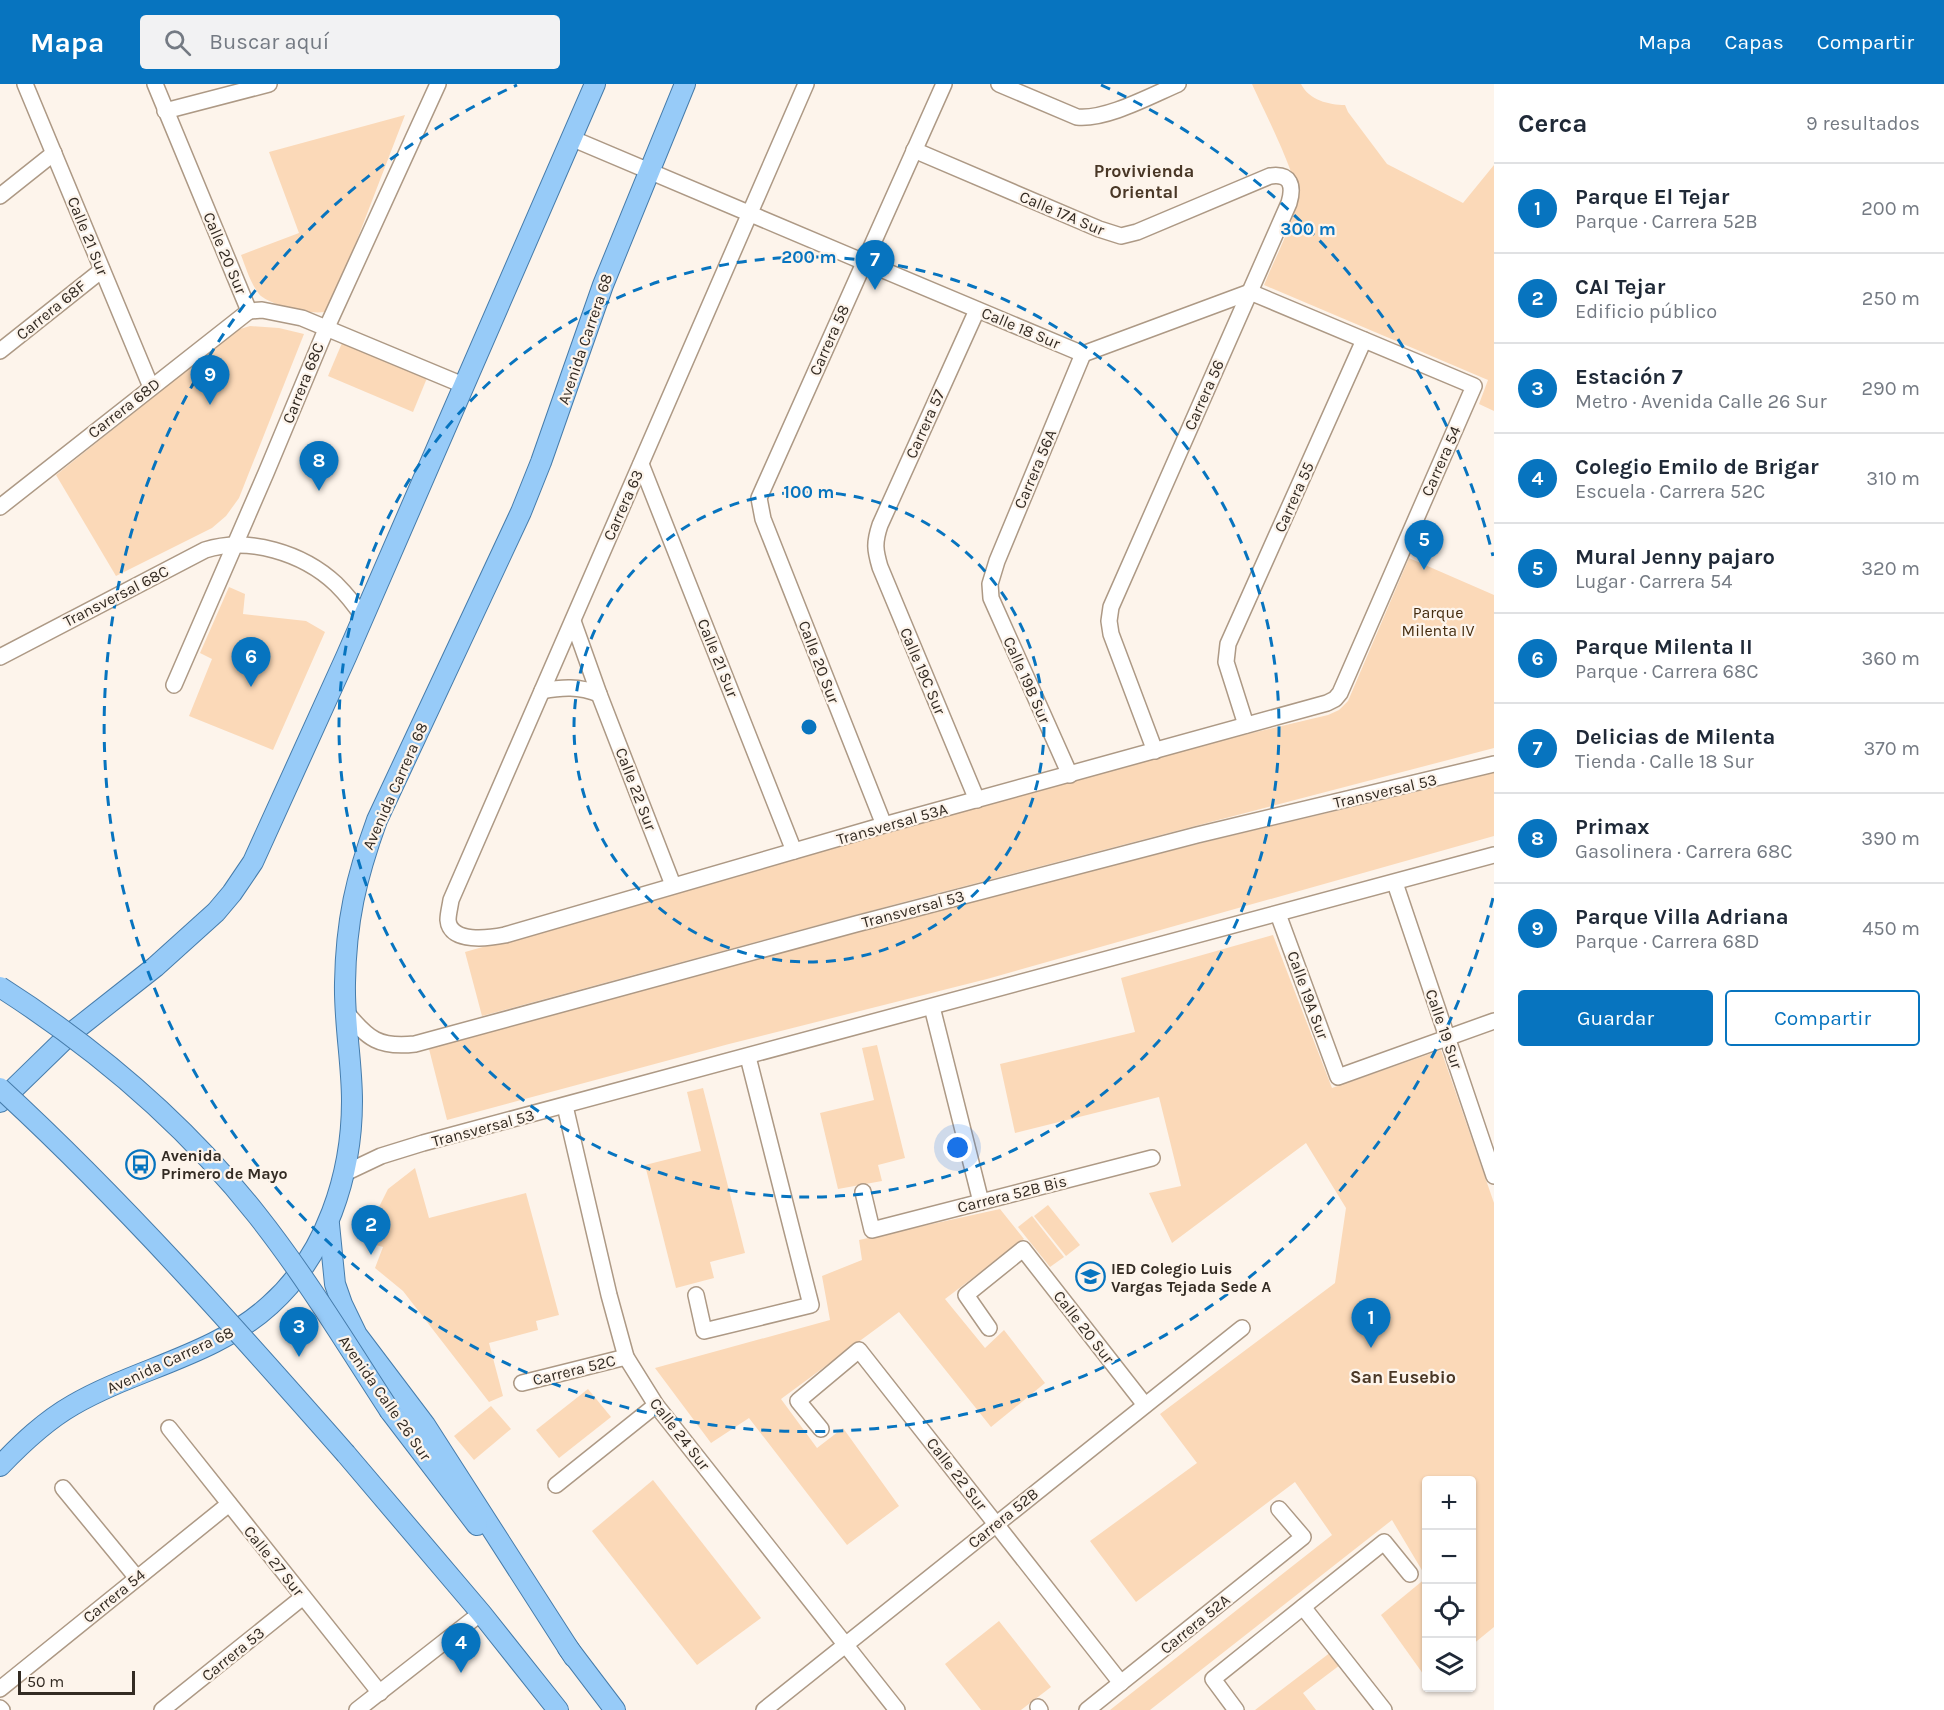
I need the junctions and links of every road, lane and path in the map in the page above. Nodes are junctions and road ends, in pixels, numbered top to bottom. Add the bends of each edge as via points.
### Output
1 (25, 84) edge
2 (154, 84) edge
3 (269, 84) edge
4 (438, 84) edge
5 (595, 84) edge
6 (685, 84) edge
7 (806, 84) edge
8 (944, 84) edge
9 (999, 84) edge
10 (1178, 84) edge
11 (165, 111) junction
12 (571, 138) junction
13 (914, 150) junction
14 (54, 153) junction
15 (648, 171) junction
16 (1279, 175) joint
17 (0, 196) edge
18 (750, 214) junction
19 (864, 262) junction
20 (102, 270) junction
21 (1250, 292) junction
22 (977, 310) junction
23 (249, 311) junction
24 (327, 327) junction
25 (1364, 340) junction
26 (0, 351) edge
27 (1083, 354) junction
28 (463, 385) junction
29 (151, 387) junction
30 (641, 464) junction
31 (759, 498) joint
32 (0, 507) edge
33 (875, 540) joint
34 (235, 545) junction
35 (990, 584) joint
36 (363, 616) junction
37 (573, 621) junction
38 (0, 657) edge
39 (174, 685) dead end
40 (542, 691) junction
41 (599, 694) junction
42 (1335, 699) joint
43 (1246, 725) junction
44 (1155, 751) junction
45 (1494, 764) edge
46 (1070, 775) junction
47 (978, 800) junction
48 (884, 825) junction
49 (794, 851) junction
50 (1494, 855) edge
51 (1395, 882) junction
52 (673, 885) junction
53 (1278, 914) junction
54 (450, 928) joint
55 (0, 987) edge
56 (932, 1007) junction
57 (346, 1012) junction
58 (1494, 1022) edge
59 (1447, 1037) junction
60 (748, 1057) junction
61 (0, 1088) edge
62 (0, 1102) edge
63 (566, 1106) junction
64 (1491, 1156) edge
65 (1152, 1158) dead end
66 (343, 1174) junction
67 (1494, 1176) edge
68 (863, 1192) dead end
69 (981, 1202) junction
70 (329, 1220) junction
71 (696, 1295) dead end
72 (989, 1328) dead end
73 (1242, 1328) dead end
74 (626, 1357) junction
75 (522, 1383) dead end
76 (656, 1405) junction
77 (1145, 1405) junction
78 (169, 1428) dead end
79 (821, 1429) dead end
80 (0, 1466) edge
81 (556, 1485) dead end
82 (63, 1488) dead end
83 (229, 1504) junction
84 (1279, 1509) dead end
85 (996, 1524) junction
86 (1410, 1574) dead end
87 (137, 1578) junction
88 (303, 1597) junction
89 (1303, 1607) junction
90 (481, 1613) junction
91 (845, 1644) junction
92 (574, 1656) junction
93 (1121, 1683) junction
94 (0, 1689) edge
95 (380, 1693) junction
96 (162, 1710) edge
97 (357, 1710) edge
98 (558, 1710) edge
99 (615, 1710) edge
100 (764, 1710) edge
101 (897, 1710) edge
102 (1087, 1710) edge
103 (1236, 1710) edge
104 (1384, 1710) edge

1 - 14 street, Calle 21 Sur
2 - 11 street, Calle 20 Sur
3 - 11 street
4 - 24 street, Carrera 68C
5 - 12 main road
6 - 15 main road, Avenida Carrera 68
7 - 18 street, Carrera 63
8 - 13 street, Carrera 58
9 - 10 street via 1086,118
11 - 23 street, Calle 20 Sur
12 - 15 street, Calle 18 Sur
12 - 28 main road
13 - 16 street, Calle 17A Sur via 1121,236
13 - 19 street, Carrera 58
14 - 17 street
14 - 20 street, Calle 21 Sur
15 - 18 street, Calle 18 Sur
15 - 57 main road, Avenida Carrera 68 via 598,297 542,462 362,860 351,904 345,964
16 - 21 street, Carrera 56 via 1286,177 1292,192
18 - 19 street, Calle 18 Sur
18 - 30 street, Carrera 63
19 - 22 street, Calle 18 Sur
19 - 31 street, Carrera 58
20 - 26 street, Carrera 68F
20 - 29 street, Calle 21 Sur
21 - 25 street
21 - 27 street
21 - 44 street, Carrera 56 via 1111,607 1111,634
22 - 27 street, Calle 18 Sur
22 - 33 street, Carrera 57
23 - 24 street, Calle 20 Sur via 286,314
23 - 29 street, Carrera 68D
24 - 28 street, Calle 20 Sur
24 - 34 street, Carrera 68C
25 - 42 street, Carrera 54 via 1474,386
25 - 43 street, Carrera 55 via 1228,644 1226,662
27 - 35 street, Carrera 56A
28 - 36 main road
29 - 32 street, Carrera 68D
30 - 37 street, Carrera 63
30 - 49 street, Calle 21 Sur
31 - 48 street, Calle 20 Sur via 763,519
33 - 47 street, Calle 19C Sur via 880,567
34 - 36 street via 274,550 298,559 335,583
34 - 38 street, Transversal 68C via 204,550
34 - 39 street, Carrera 68C
35 - 46 street, Calle 19B Sur via 991,598
36 - 62 main road via 253,862 232,893 181,945 70,1034
37 - 40 street, Carrera 63
37 - 41 street, Calle 22 Sur
40 - 41 street via 570,687
40 - 54 street, Carrera 63 via 451,900
41 - 52 street, Calle 22 Sur
42 - 43 street, Transversal 53A
43 - 44 street, Transversal 53A
44 - 46 street, Transversal 53A
45 - 57 street, Transversal 53 via 1197,835 415,1044 397,1046 375,1041
46 - 47 street, Transversal 53A
47 - 48 street, Transversal 53A
48 - 49 street, Transversal 53A
49 - 52 street, Transversal 53A
50 - 51 street, Transversal 53
51 - 53 street, Transversal 53
51 - 59 street, Calle 19 Sur
52 - 54 street, Transversal 53A via 505,935 467,937
53 - 56 street, Transversal 53
53 - 59 street, Calle 19A Sur via 1338,1077
55 - 92 main road, Avenida Calle 26 Sur, bridge via 47,1017 121,1076 223,1174 294,1266 390,1411
56 - 60 street, Transversal 53
56 - 69 street
57 - 66 main road, Avenida Carrera 68 via 352,1125
58 - 59 street
59 - 64 street, Calle 19 Sur
60 - 63 street, Transversal 53
60 - 71 street via 811,1305 704,1331
61 - 90 main road, bridge via 139,1224 346,1454
63 - 66 street, Transversal 53 via 381,1155
63 - 74 street, Calle 24 Sur
64 - 67 street, Calle 19 Sur
65 - 69 street, Carrera 52B Bis
66 - 70 main road, Avenida Carrera 68
68 - 69 street, Carrera 52B Bis via 872,1230
70 - 80 main road, Avenida Carrera 68 via 307,1264 250,1322 189,1355 74,1404 39,1429
70 - 92 main road via 336,1284 353,1329 431,1434
72 - 77 street, Calle 20 Sur via 966,1295 1023,1250
73 - 77 street, Carrera 52B
74 - 75 street, Carrera 52C
74 - 76 street, Calle 24 Sur
76 - 81 street
76 - 91 street, Calle 24 Sur
77 - 85 street, Carrera 52B
78 - 83 street, Calle 27 Sur
79 - 85 street, Calle 22 Sur via 798,1401 859,1350
82 - 87 street
83 - 87 street, Carrera 54
83 - 88 street, Calle 27 Sur
84 - 93 street, Carrera 52A via 1303,1537
85 - 91 street, Carrera 52B
85 - 93 street, Calle 22 Sur
86 - 89 street via 1384,1542
87 - 94 street, Carrera 54
88 - 95 street, Calle 27 Sur
88 - 96 street, Carrera 53
89 - 103 street via 1212,1679
89 - 104 street
90 - 95 street
90 - 98 main road
91 - 100 street, Carrera 52B
91 - 101 street, Calle 24 Sur
92 - 99 main road, Avenida Calle 26 Sur
93 - 102 street, Carrera 52A
95 - 97 street

